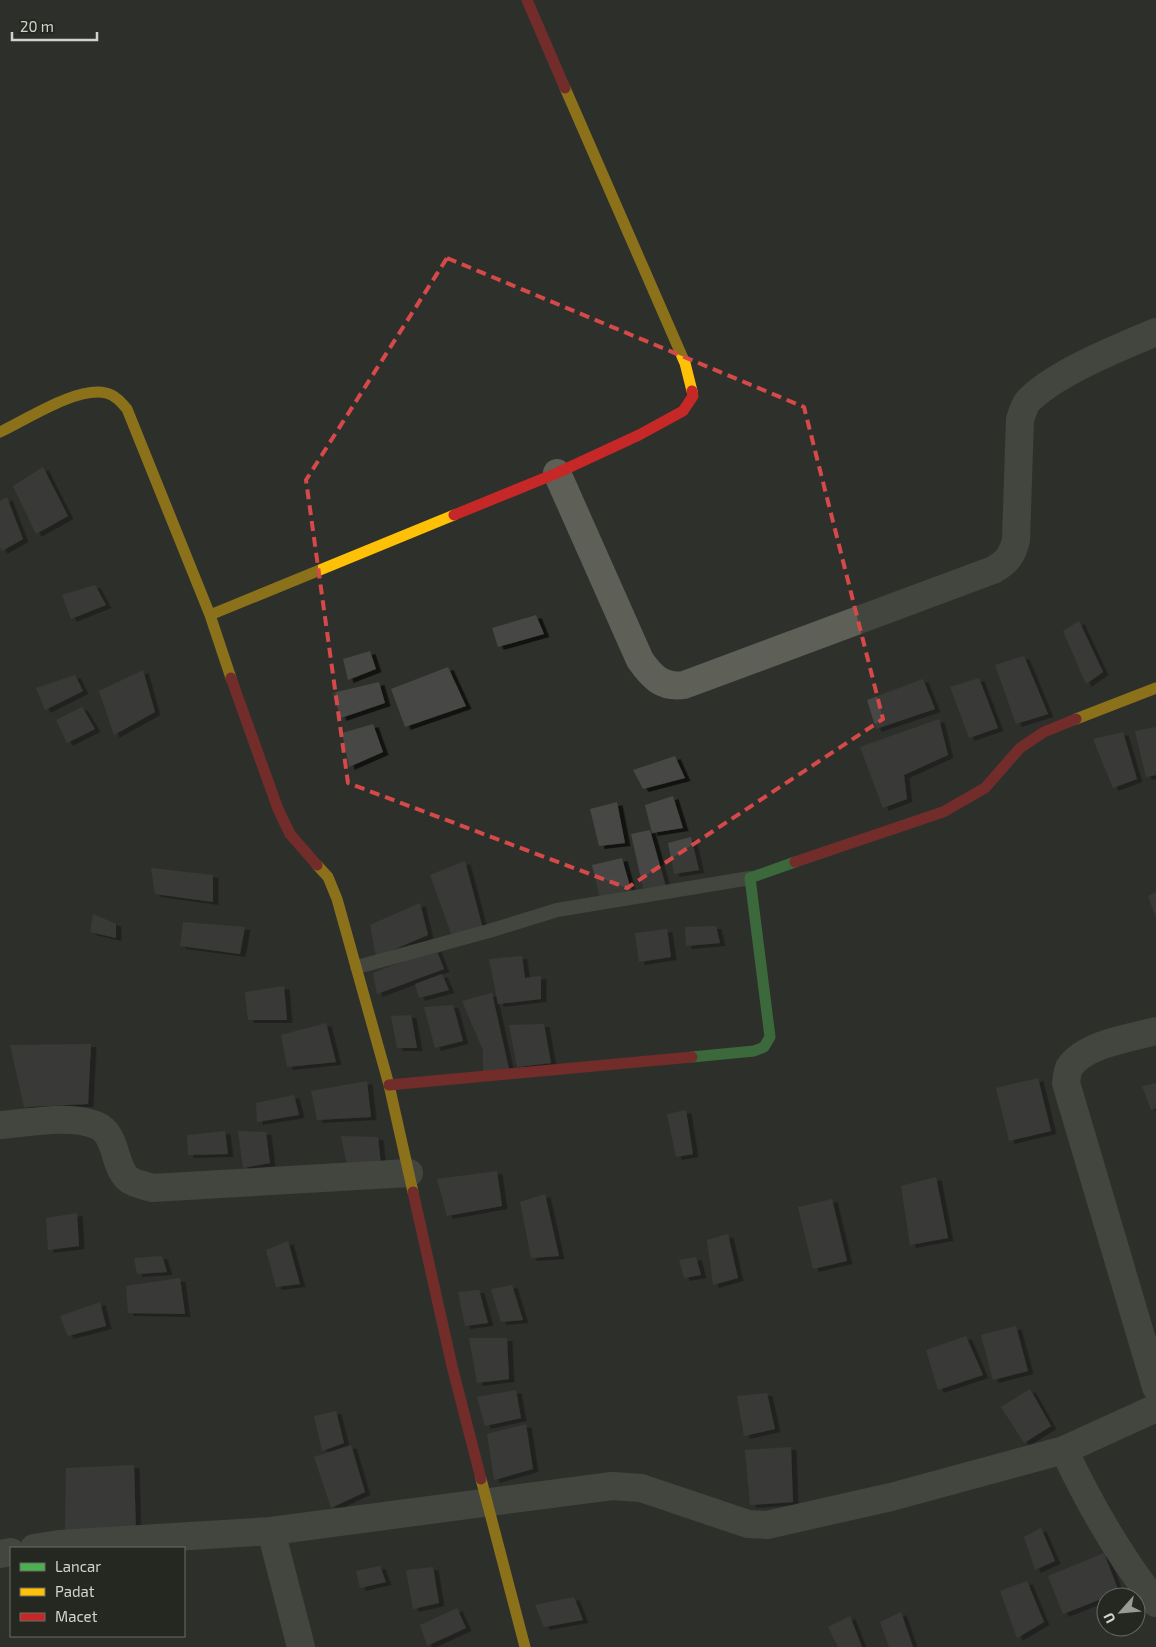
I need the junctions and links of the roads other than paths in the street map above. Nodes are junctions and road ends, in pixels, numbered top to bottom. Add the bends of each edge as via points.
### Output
1 (527, 0) edge
2 (1156, 332) edge
3 (0, 432) edge
4 (557, 473) junction
5 (210, 614) junction
6 (1156, 688) edge
7 (750, 878) junction
8 (357, 966) junction
9 (1156, 1031) edge
10 (389, 1085) junction
11 (0, 1125) edge
12 (409, 1173) junction
13 (1156, 1387) edge
14 (1156, 1408) edge
15 (1064, 1450) junction
16 (486, 1503) junction
17 (271, 1532) junction
18 (40, 1547) edge
19 (1156, 1603) edge
20 (301, 1647) edge
21 (526, 1647) edge

1 - 4 street via 685,363 693,396 683,411
2 - 4 street via 1108,352 1052,383 1026,403 1020,420 1016,540 1013,554 1005,563 684,685 672,687 652,676 640,660
3 - 5 street via 85,393 104,392 117,397 127,409
4 - 5 street
5 - 8 street via 278,809 290,834 328,877
6 - 7 street via 1044,732 1020,748 985,788 943,812
7 - 8 lane via 557,910
7 - 10 street via 770,1037 764,1047 754,1051
8 - 10 street
9 - 13 street via 1090,1050 1068,1070 1066,1083
10 - 12 street
11 - 12 street via 78,1120 98,1126 111,1141 126,1177 152,1188
12 - 16 street
14 - 15 street
15 - 16 street via 890,1497 767,1525 748,1524 641,1488 612,1486
15 - 19 street via 1098,1514
16 - 17 street
16 - 21 street
17 - 18 street
17 - 20 street

